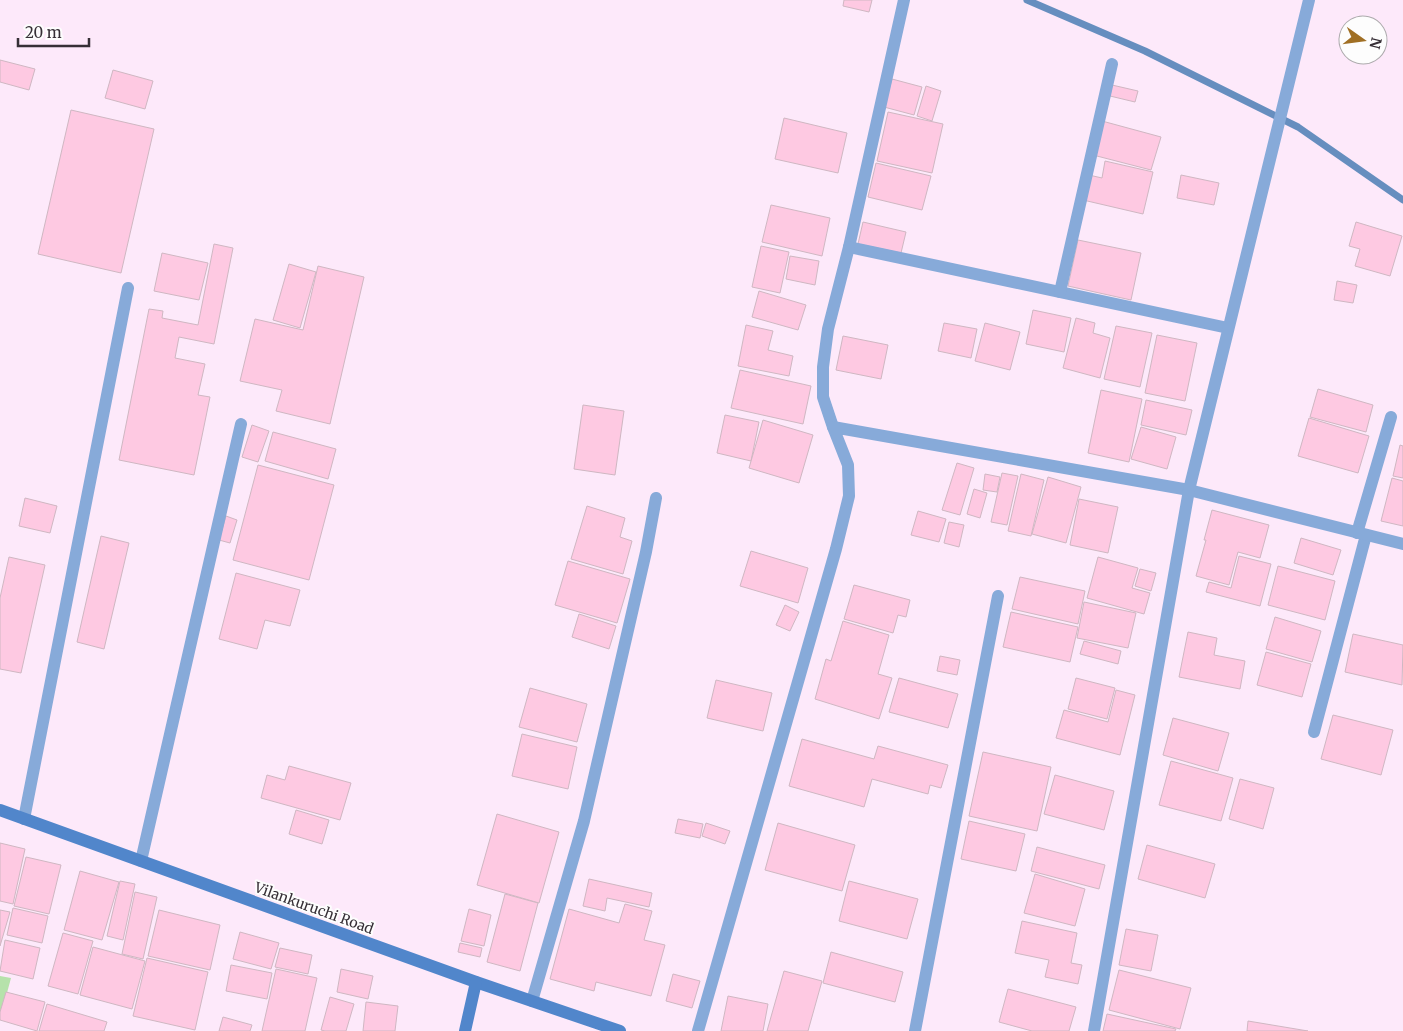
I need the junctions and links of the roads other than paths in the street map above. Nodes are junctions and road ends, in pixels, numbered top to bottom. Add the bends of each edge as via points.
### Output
1 (904, 0) edge
2 (1309, 0) edge
3 (1112, 64) dead end
4 (849, 247) junction
5 (128, 288) dead end
6 (1060, 292) junction
7 (1228, 328) junction
8 (1391, 416) dead end
9 (241, 424) dead end
10 (833, 427) junction
11 (1189, 490) junction
12 (656, 498) dead end
13 (1361, 534) junction
14 (1403, 544) edge
15 (998, 596) dead end
16 (1314, 732) dead end
17 (0, 810) edge
18 (24, 819) junction
19 (141, 861) junction
20 (476, 982) junction
21 (532, 1001) junction
22 (465, 1031) edge
23 (620, 1031) edge
24 (698, 1031) edge
25 (915, 1031) edge
26 (1094, 1031) edge

1 - 4 street
2 - 7 street
3 - 6 street
4 - 6 street
4 - 10 street via 828,330 823,367 824,397
5 - 18 street
6 - 7 street
7 - 11 street
8 - 13 street
9 - 19 street
10 - 11 street
10 - 24 street via 848,465 849,496
11 - 13 street
11 - 26 street
12 - 21 street via 584,821
13 - 14 street
13 - 16 street
15 - 25 street
17 - 18 main road, Vilankuruchi Road
18 - 19 main road, Vilankuruchi Road
19 - 20 main road, Vilankuruchi Road
20 - 21 main road, Vilankuruchi Road
20 - 22 main road
21 - 23 main road, Vilankuruchi Road

